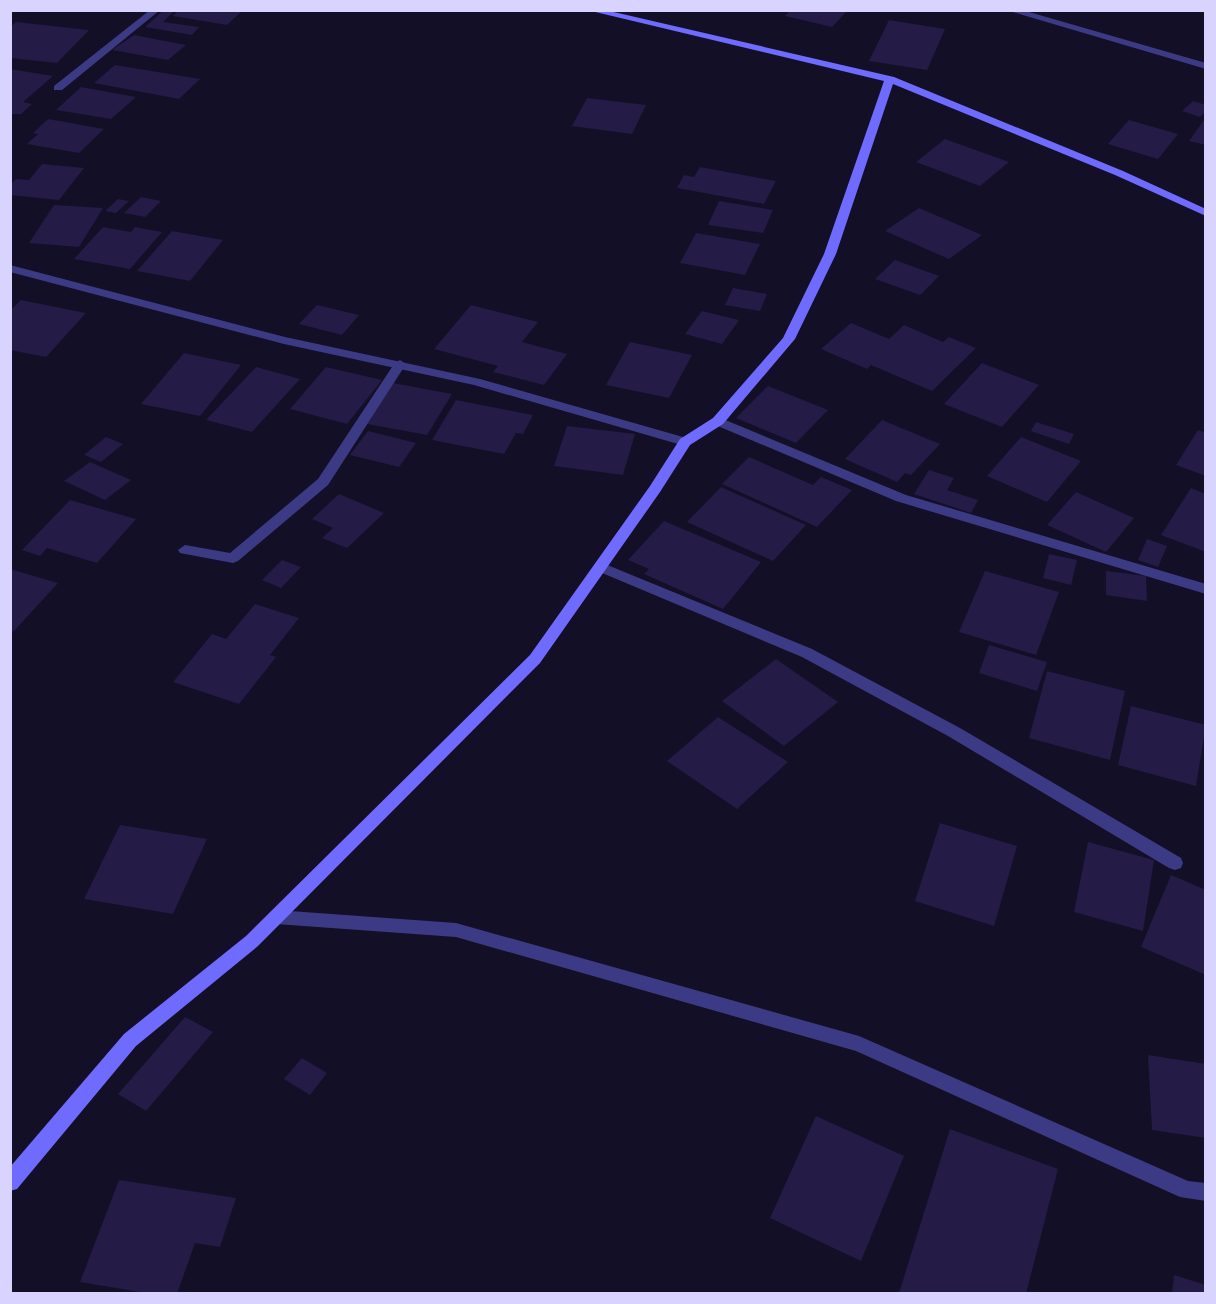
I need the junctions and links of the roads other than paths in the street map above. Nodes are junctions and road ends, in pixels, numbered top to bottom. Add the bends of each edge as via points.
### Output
1 (156, 10) edge
2 (591, 10) edge
3 (1011, 10) edge
4 (1206, 66) edge
5 (890, 79) junction
6 (58, 88) dead end
7 (1206, 213) edge
8 (10, 268) edge
9 (400, 364) junction
10 (718, 421) junction
11 (685, 442) junction
12 (185, 550) dead end
13 (600, 567) junction
14 (1206, 589) edge
15 (1175, 863) dead end
16 (276, 917) junction
17 (10, 1182) edge
18 (1206, 1192) edge

1 - 6 street
2 - 5 street
3 - 4 street
5 - 7 street
5 - 10 street via 830,254 789,339
8 - 9 street via 284,340
9 - 11 street
9 - 12 street via 322,482 233,558
10 - 11 street
10 - 14 street via 901,498
11 - 13 street
13 - 15 street via 807,653 954,732
13 - 16 street via 535,658
16 - 17 street via 130,1040
16 - 18 street via 456,930 859,1044 1186,1190

